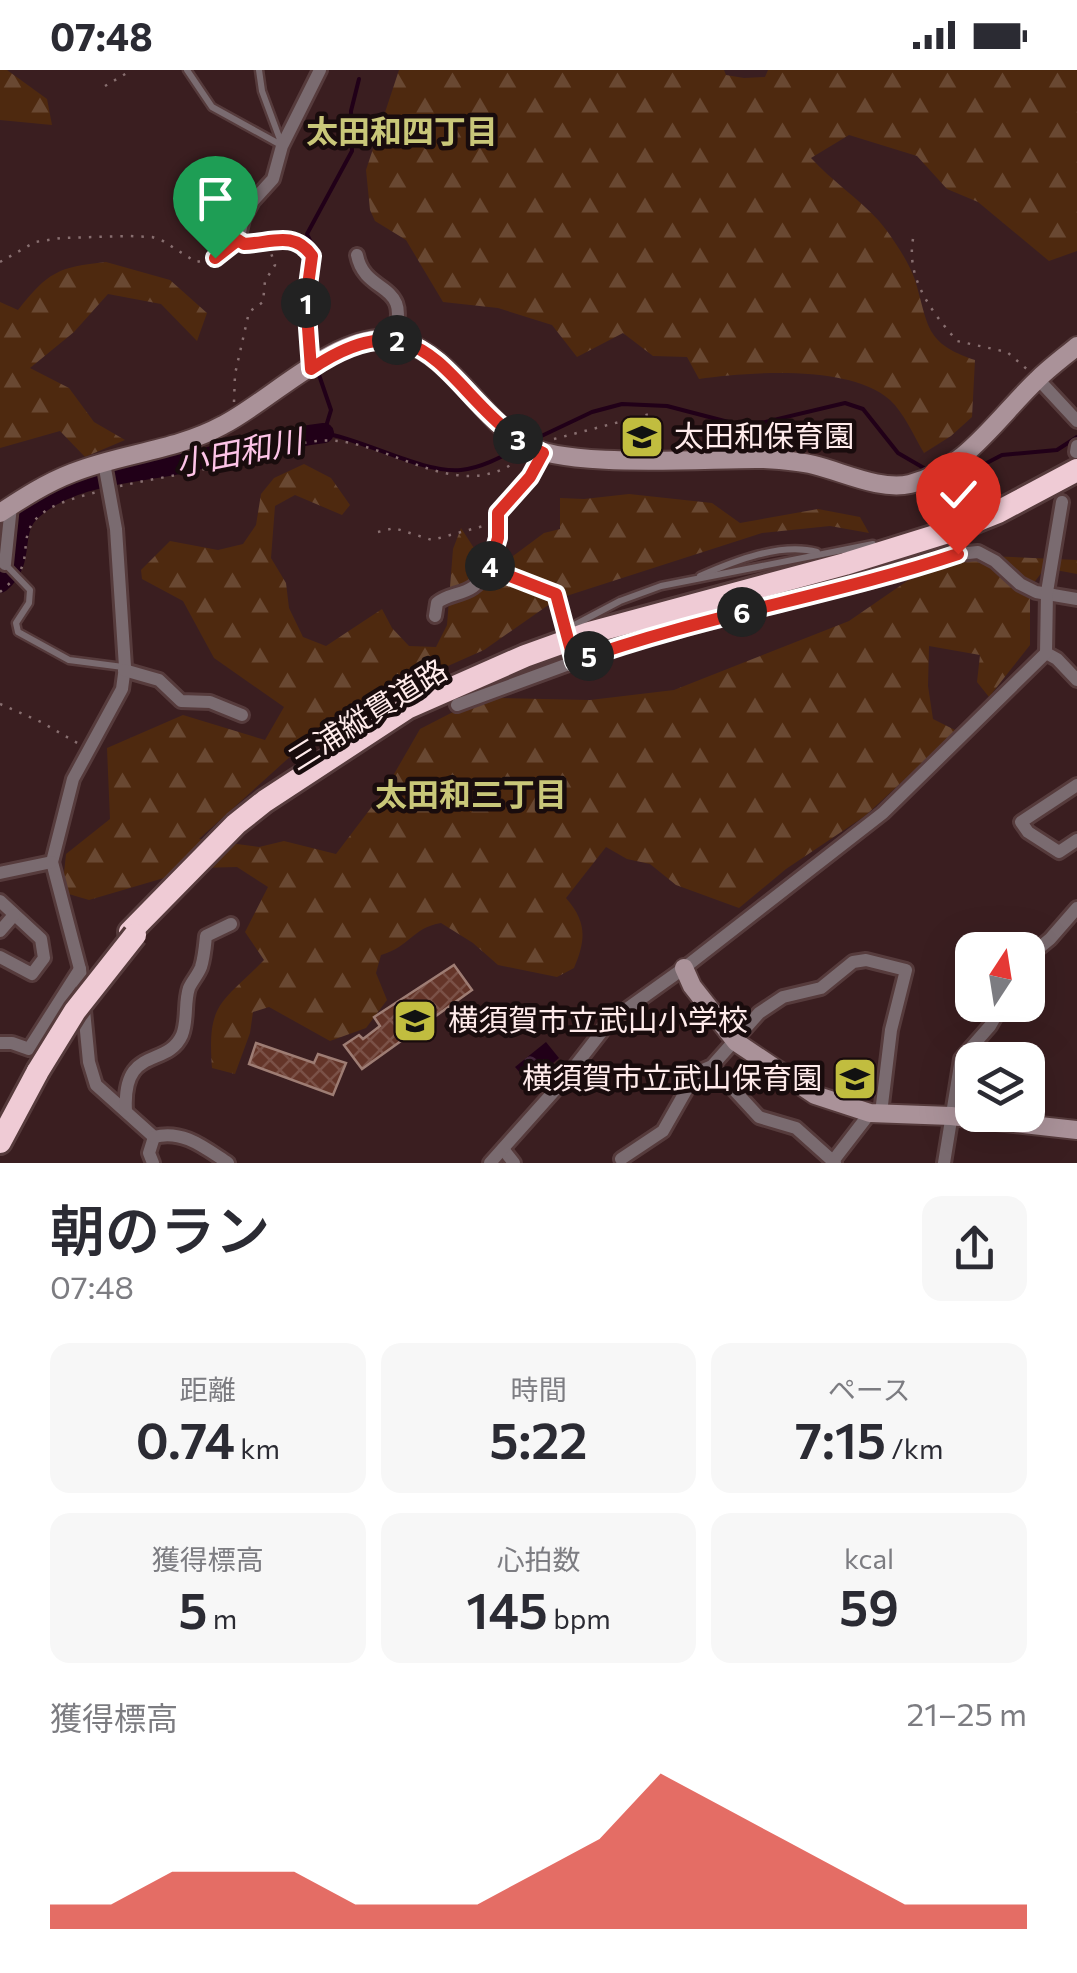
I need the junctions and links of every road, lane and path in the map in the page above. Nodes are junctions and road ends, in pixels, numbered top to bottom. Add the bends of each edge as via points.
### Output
1 (132, 70) edge
2 (188, 70) edge
3 (260, 70) edge
4 (320, 70) edge
5 (105, 86) dead end
6 (282, 146) junction
7 (913, 239) dead end
8 (238, 240) junction
9 (267, 242) junction
10 (356, 256) dead end
11 (0, 262) edge
12 (392, 340) junction
13 (1077, 346) edge
14 (311, 369) junction
15 (1038, 379) junction
16 (650, 414) dead end
17 (234, 419) junction
18 (1077, 421) edge
19 (538, 451) junction
20 (104, 463) junction
21 (1069, 482) edge
22 (109, 488) junction
23 (6, 510) edge
24 (498, 522) junction
25 (378, 532) dead end
26 (5, 564) joint
27 (489, 568) junction
28 (17, 576) junction
29 (0, 592) edge
30 (1047, 592) junction
31 (1077, 598) edge
32 (436, 616) dead end
33 (1046, 653) junction
34 (574, 662) junction
35 (125, 668) junction
36 (1077, 680) edge
37 (455, 696) junction
38 (0, 704) edge
39 (242, 715) dead end
40 (90, 751) junction
41 (1077, 784) edge
42 (1077, 840) edge
43 (52, 862) junction
44 (0, 873) edge
45 (0, 901) edge
46 (1077, 908) edge
47 (14, 915) junction
48 (232, 924) dead end
49 (67, 929) junction
50 (0, 931) edge
51 (132, 934) junction
52 (41, 938) junction
53 (1045, 943) edge
54 (0, 957) edge
55 (684, 968) junction
56 (80, 969) junction
57 (992, 1022) edge
58 (736, 1042) junction
59 (0, 1043) edge
60 (712, 1066) junction
61 (36, 1070) junction
62 (126, 1111) junction
63 (875, 1113) junction
64 (951, 1116) junction
65 (0, 1128) edge
66 (1077, 1130) edge
67 (154, 1137) junction
68 (0, 1142) edge
69 (503, 1149) junction
70 (622, 1159) dead end
71 (834, 1162) edge
72 (153, 1163) edge
73 (228, 1163) edge
74 (490, 1163) edge
75 (514, 1163) edge
76 (944, 1163) edge

1 - 5 path
2 - 6 lane via 212,106
3 - 6 lane
4 - 6 street
6 - 8 street via 274,180 254,200
7 - 15 path via 910,256 925,299 957,340 1007,352
8 - 9 street
8 - 11 path via 206,262 152,237 128,236 35,242
9 - 14 street via 294,240 312,256 306,300
9 - 17 path via 275,266 265,280 263,302 250,312 235,374
10 - 12 street via 363,274 393,296 398,322
12 - 14 street via 349,345
12 - 19 street via 427,352 502,426
13 - 15 street
14 - 17 street
15 - 18 street
15 - 19 street via 944,471 910,484 765,459 587,459
16 - 19 path via 564,435
17 - 20 street via 188,442
19 - 22 path via 505,470 471,475 433,472 357,444 322,440
19 - 24 street via 530,477 498,513
20 - 22 street
20 - 23 street via 40,487
21 - 30 street
21 - 37 highway, 三浦縦貫道路 via 928,539 524,656
21 - 37 lane via 927,533 660,586 475,671
21 - 51 highway, 三浦縦貫道路 via 951,538 591,638 448,696 234,840
22 - 28 path via 38,515
22 - 35 street
23 - 26 street
24 - 25 path via 432,540 394,528
24 - 27 street
26 - 28 lane
27 - 32 street via 472,588 436,603
27 - 34 path, bridge via 556,594
28 - 29 path
28 - 35 lane via 30,590 18,632 70,660
30 - 31 street
30 - 33 street
30 - 34 street via 1020,584 978,552 958,554
33 - 36 street
33 - 55 street via 883,813
34 - 37 street
35 - 39 street via 159,680 181,701 210,702
35 - 40 street via 122,688
37 - 51 highway, 三浦縦貫道路 via 378,724 265,800 168,890
38 - 40 path
40 - 43 street via 73,779
41 - 42 street via 1021,822 1060,852
43 - 44 street
43 - 49 street
45 - 47 street
46 - 53 street
47 - 50 street
47 - 52 street
48 - 62 street via 206,936 181,1038 130,1075
49 - 52 street
49 - 56 street
51 - 61 highway, 三浦縦貫道路, bridge via 77,998
52 - 54 street via 44,958 32,974
55 - 58 street
55 - 69 street via 610,1021
56 - 59 street via 29,1049
56 - 62 street via 96,1086
57 - 64 street via 961,1058
58 - 60 street
58 - 63 street via 816,1095
58 - 63 street via 759,1013 783,997 821,988 852,962 906,970
60 - 70 street via 696,1072 663,1130
60 - 71 street via 759,1117 796,1128
61 - 65 highway, 三浦縦貫道路
61 - 68 highway, 三浦縦貫道路
62 - 67 street
63 - 64 street
63 - 71 street
64 - 66 street
64 - 76 street
67 - 72 street
67 - 73 street via 192,1139
69 - 74 street
69 - 75 street

